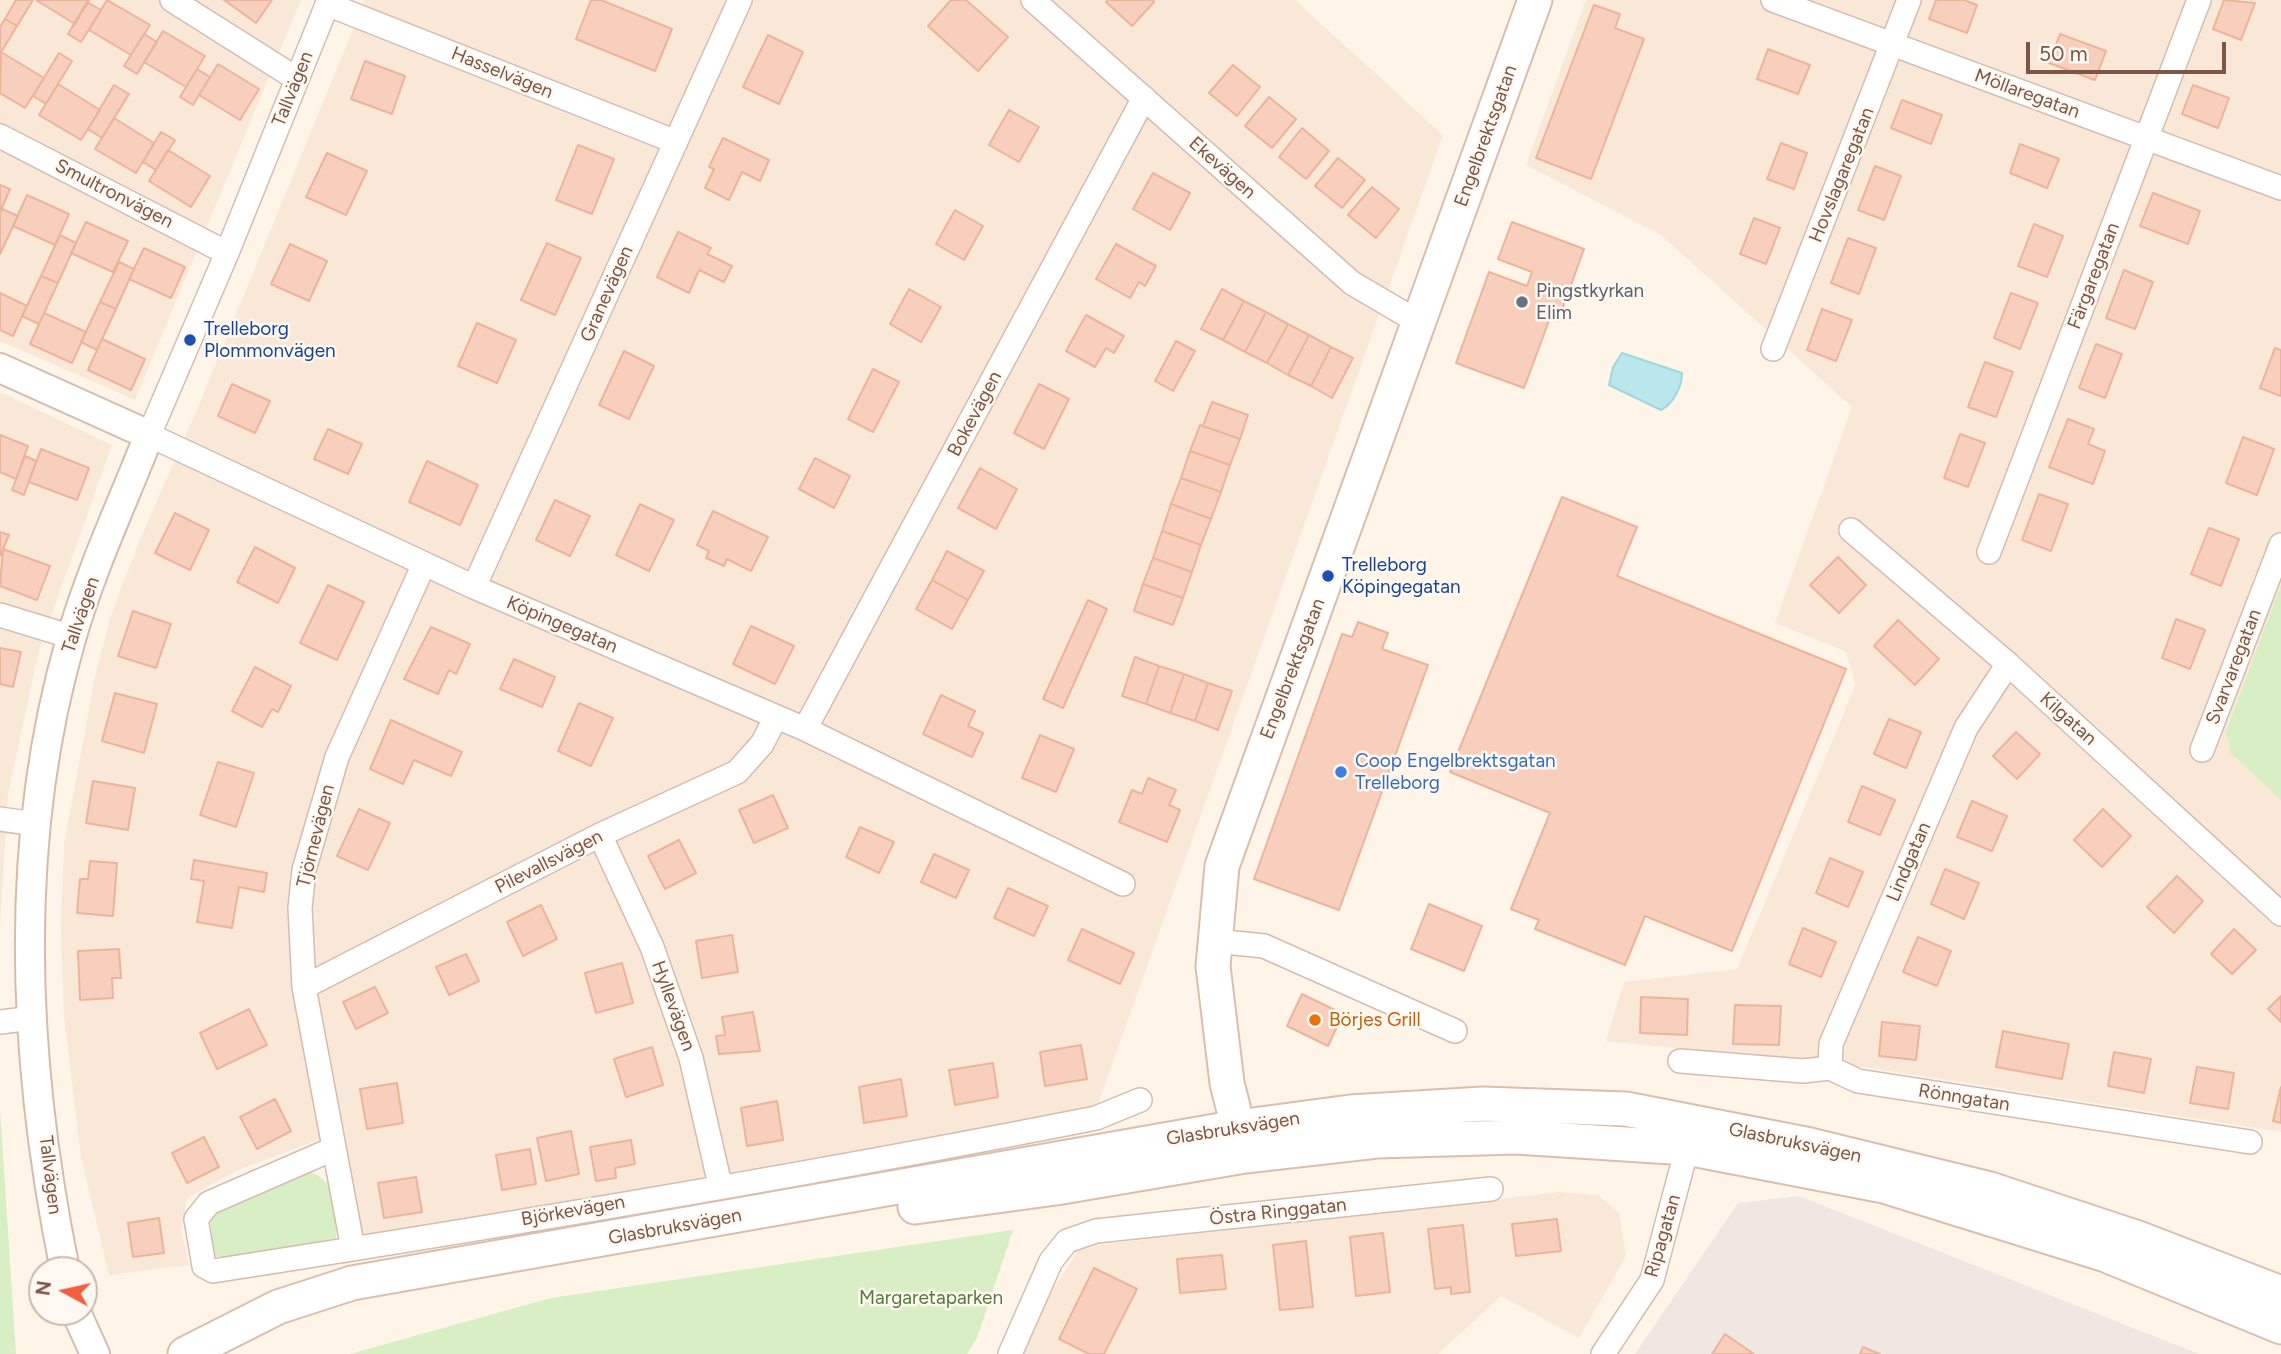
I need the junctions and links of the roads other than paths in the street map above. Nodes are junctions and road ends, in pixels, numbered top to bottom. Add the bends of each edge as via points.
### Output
1 (172, 0) edge
2 (740, 0) edge
3 (1033, 0) edge
4 (1535, 0) edge
5 (1773, 0) edge
6 (1909, 0) edge
7 (2199, 0) edge
8 (328, 2) edge
9 (1893, 45) junction
10 (297, 79) junction
11 (1144, 98) junction
12 (0, 136) edge
13 (2148, 138) junction
14 (676, 142) junction
15 (2281, 188) edge
16 (227, 253) junction
17 (1420, 323) junction
18 (1773, 349) dead end
19 (0, 368) edge
20 (149, 435) junction
21 (1851, 530) dead end
22 (2281, 545) edge
23 (1989, 552) dead end
24 (424, 564) junction
25 (474, 587) junction
26 (0, 615) edge
27 (72, 637) junction
28 (2008, 664) junction
29 (776, 717) junction
30 (805, 729) junction
31 (2202, 750) dead end
32 (0, 819) edge
33 (34, 824) junction
34 (600, 835) junction
35 (1124, 884) dead end
36 (2281, 914) edge
37 (1215, 941) junction
38 (304, 987) junction
39 (32, 1018) junction
40 (0, 1022) edge
41 (1455, 1031) dead end
42 (1680, 1061) dead end
43 (1830, 1068) junction
44 (1140, 1100) dead end
45 (1241, 1141) junction
46 (2250, 1142) dead end
47 (333, 1149) junction
48 (1688, 1149) junction
49 (720, 1185) junction
50 (1491, 1189) dead end
51 (353, 1249) junction
52 (62, 1256) edge
53 (2281, 1293) edge
54 (82, 1326) edge
55 (2281, 1327) edge
56 (95, 1354) edge
57 (185, 1354) edge
58 (236, 1354) edge
59 (1010, 1354) edge
60 (1603, 1354) edge

1 - 10 street
2 - 14 street, Granevägen
3 - 11 street, Ekevägen
4 - 17 main road, Engelbrektsgatan
5 - 9 street, Möllaregatan
6 - 9 street, Hovslagaregatan
7 - 13 street, Färgaregatan
8 - 10 street, Tallvägen
8 - 14 street, Hasselvägen
9 - 13 street, Möllaregatan
9 - 18 street, Hovslagaregatan
10 - 16 street, Tallvägen
11 - 17 street, Ekevägen via 1352,283
11 - 30 street, Bokevägen
12 - 16 street, Smultronvägen
13 - 15 street, Möllaregatan
13 - 23 street, Färgaregatan
14 - 25 street, Granevägen
16 - 20 street, Tallvägen
17 - 37 main road, Engelbrektsgatan via 1222,866
19 - 20 street, Köpingegatan
20 - 24 street, Köpingegatan
20 - 27 street, Tallvägen
21 - 28 street, Kilgatan
22 - 31 street, Svarvaregatan
24 - 25 street, Köpingegatan
24 - 38 street, Tjörnevägen via 337,757 317,820 300,908
25 - 29 street, Köpingegatan
26 - 27 street
27 - 33 street, Tallvägen via 51,719
28 - 36 street, Kilgatan
28 - 43 street, Lindgatan via 1966,728 1831,1044
29 - 30 street, Köpingegatan
29 - 34 street, Pilevallsvägen via 762,744 737,772
30 - 35 street, Köpingegatan
32 - 33 street
33 - 39 street, Tallvägen
34 - 38 street, Pilevallsvägen
34 - 49 street, Hyllevägen via 652,947 691,1058
37 - 41 street via 1264,946
37 - 45 main road, Engelbrektsgatan via 1213,966 1227,1083
38 - 47 street, Tjörnevägen
39 - 40 street
39 - 52 street, Tallvägen via 51,1203
42 - 43 street, Rönngatan via 1802,1071
43 - 46 street, Rönngatan via 1858,1081
44 - 49 street, Björkevägen via 1096,1118
45 - 48 main road, Glasbruksvägen via 1516,1137
45 - 53 main road, Glasbruksvägen via 1350,1112 1483,1104 1626,1109 1810,1145 1990,1189 2138,1238
45 - 57 main road, Glasbruksvägen via 352,1283 278,1307
45 - 58 main road, Glasbruksvägen via 1056,1188 714,1234 413,1290 321,1314 261,1338
47 - 51 street, Tjörnevägen
47 - 51 street, Björkevägen via 209,1203 196,1219 204,1266 213,1271
48 - 55 main road, Glasbruksvägen via 1884,1186 2103,1254
48 - 60 street, Ripagatan via 1652,1280
49 - 51 street, Björkevägen
50 - 59 street, Östra Ringgatan via 1096,1231 1067,1241 1051,1261
54 - 56 street

